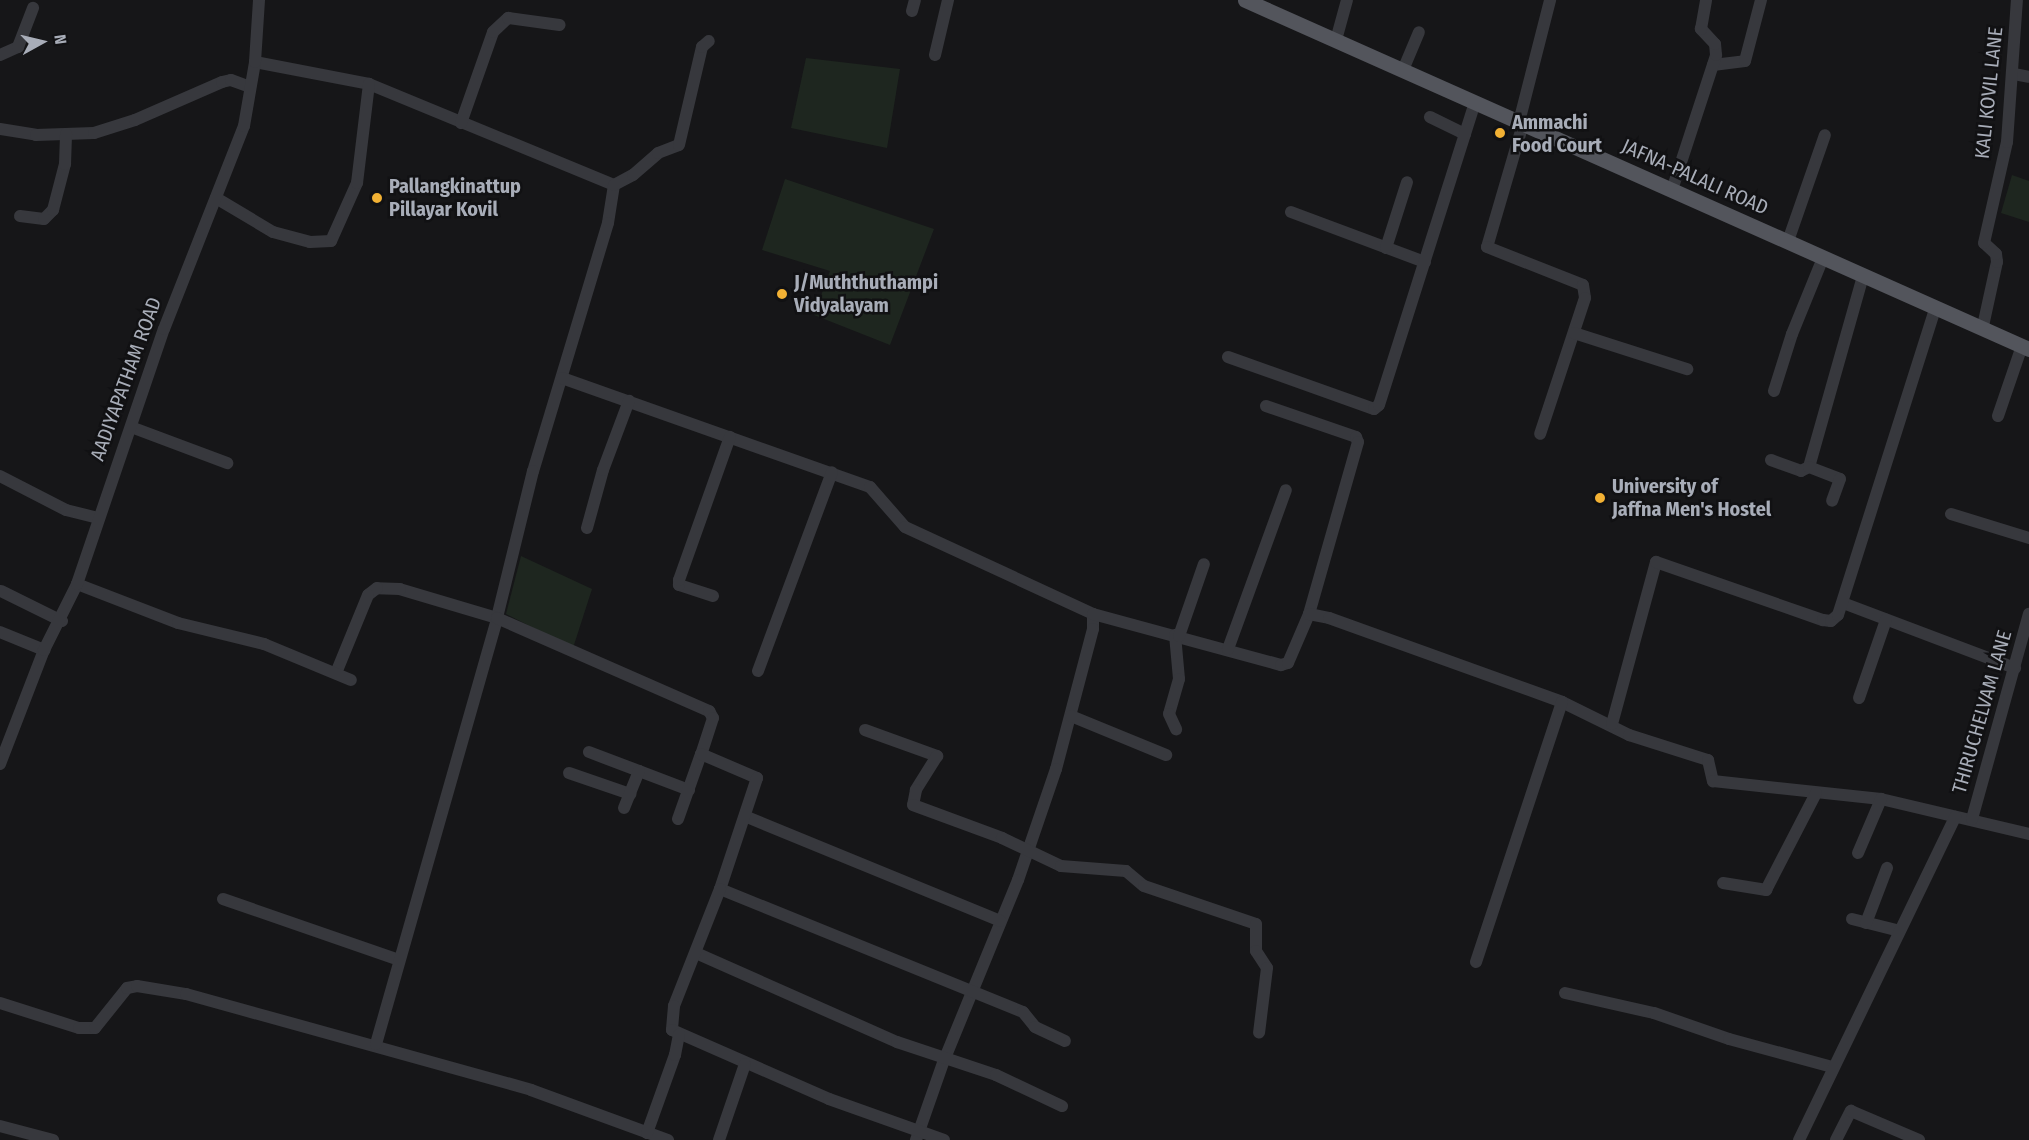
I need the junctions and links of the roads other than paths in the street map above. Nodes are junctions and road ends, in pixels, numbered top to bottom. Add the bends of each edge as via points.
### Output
1 (259, 0) edge
2 (948, 0) edge
3 (1245, 0) edge
4 (1347, 0) edge
5 (1550, 0) edge
6 (1706, 0) edge
7 (1761, 0) edge
8 (2017, 0) edge
9 (33, 8) dead end
10 (560, 25) dead end
11 (1419, 32) dead end
12 (1336, 40) junction
13 (709, 41) dead end
14 (935, 54) dead end
15 (0, 55) edge
16 (255, 62) junction
17 (1713, 65) junction
18 (1403, 70) junction
19 (2013, 74) junction
20 (2029, 76) edge
21 (369, 84) junction
22 (250, 87) junction
23 (1475, 102) junction
24 (1430, 117) dead end
25 (461, 123) junction
26 (1521, 123) junction
27 (0, 129) edge
28 (66, 134) junction
29 (1465, 134) junction
30 (1825, 135) dead end
31 (1407, 182) dead end
32 (614, 184) junction
33 (1672, 190) junction
34 (216, 198) junction
35 (1292, 212) dead end
36 (20, 216) dead end
37 (1788, 241) junction
38 (1386, 248) junction
39 (1823, 258) junction
40 (1425, 262) junction
41 (1863, 276) junction
42 (1935, 309) junction
43 (1983, 326) junction
44 (1574, 333) junction
45 (2025, 347) edge
46 (1228, 357) dead end
47 (1687, 369) dead end
48 (562, 378) junction
49 (1774, 391) dead end
50 (629, 401) junction
51 (1266, 406) dead end
52 (1998, 416) dead end
53 (131, 427) junction
54 (1540, 434) dead end
55 (730, 437) junction
56 (1771, 460) dead end
57 (227, 463) dead end
58 (1809, 467) junction
59 (832, 472) junction
60 (0, 476) edge
61 (1286, 490) dead end
62 (1832, 501) dead end
63 (1951, 514) dead end
64 (96, 518) junction
65 (587, 528) dead end
66 (2029, 538) edge
67 (1204, 564) dead end
68 (77, 584) junction
69 (0, 591) edge
70 (713, 597) dead end
71 (1843, 603) junction
72 (1093, 614) junction
73 (1310, 614) junction
74 (2029, 614) edge
75 (497, 618) junction
76 (1886, 620) junction
77 (62, 621) junction
78 (0, 632) edge
79 (1177, 636) junction
80 (1228, 649) junction
81 (44, 650) junction
82 (2014, 668) junction
83 (758, 672) dead end
84 (336, 673) junction
85 (351, 680) dead end
86 (1859, 698) dead end
87 (1562, 702) junction
88 (1071, 716) junction
89 (1612, 724) junction
90 (1176, 729) dead end
91 (865, 730) dead end
92 (589, 752) dead end
93 (701, 754) junction
94 (1166, 755) dead end
95 (0, 764) edge
96 (639, 771) junction
97 (569, 774) dead end
98 (689, 789) junction
99 (1816, 793) junction
100 (630, 794) junction
101 (1881, 799) junction
102 (624, 808) dead end
103 (747, 817) junction
104 (1955, 817) junction
105 (678, 819) dead end
106 (1971, 819) junction
107 (2029, 834) edge
108 (1028, 850) junction
109 (1858, 853) dead end
110 (1887, 868) dead end
111 (1723, 883) dead end
112 (720, 890) junction
113 (223, 899) dead end
114 (1852, 919) dead end
115 (1000, 921) junction
116 (1866, 923) junction
117 (1900, 931) junction
118 (696, 953) junction
119 (399, 960) junction
120 (1476, 962) dead end
121 (972, 990) junction
122 (1565, 993) dead end
123 (0, 1003) edge
124 (1259, 1033) dead end
125 (679, 1034) junction
126 (1065, 1041) dead end
127 (376, 1044) junction
128 (944, 1060) junction
129 (745, 1064) junction
130 (1832, 1066) junction
131 (1062, 1106) dead end
132 (0, 1126) edge
133 (647, 1133) junction
134 (917, 1136) edge
135 (53, 1140) edge
136 (668, 1140) edge
137 (719, 1140) edge
138 (944, 1140) edge
139 (1799, 1140) edge
140 (1836, 1140) edge
141 (1916, 1140) edge

1 - 16 street, AADIYAPATHAM ROAD
2 - 14 street
3 - 12 main road, JAFNA-PALALI ROAD
4 - 12 street
5 - 26 street
6 - 17 street via 1701,29 1717,49
7 - 17 street via 1745,61
8 - 19 street, KALI KOVIL LANE
9 - 15 street via 18,47
10 - 25 street via 508,18 492,32
11 - 18 street
12 - 18 main road, JAFNA-PALALI ROAD
13 - 32 street via 702,47 679,145 658,153 633,175
16 - 21 street
16 - 22 street, AADIYAPATHAM ROAD
17 - 33 street
18 - 23 main road, JAFNA-PALALI ROAD
19 - 20 street
19 - 43 street, KALI KOVIL LANE via 2007,142 1984,243 1996,254 1997,262
21 - 25 street
21 - 34 street via 357,183 331,241 310,242 273,232
22 - 28 street via 222,81 135,120 94,133
22 - 34 street, AADIYAPATHAM ROAD via 244,126
23 - 26 main road, JAFNA-PALALI ROAD
23 - 29 street
24 - 29 street
25 - 32 street
26 - 33 main road, JAFNA-PALALI ROAD
26 - 44 street via 1487,247 1583,285 1585,298
27 - 28 street via 36,135
28 - 36 street via 65,165 53,210 44,219
29 - 40 street
30 - 37 street
31 - 38 street
32 - 48 street via 605,233
33 - 37 main road, JAFNA-PALALI ROAD
34 - 53 street, AADIYAPATHAM ROAD via 164,329
35 - 38 street
37 - 39 main road, JAFNA-PALALI ROAD
38 - 40 street
39 - 41 main road, JAFNA-PALALI ROAD
39 - 49 street
40 - 46 street via 1379,405 1374,409
41 - 42 main road, JAFNA-PALALI ROAD
41 - 58 street
42 - 43 main road, JAFNA-PALALI ROAD
42 - 71 street
43 - 45 main road, JAFNA-PALALI ROAD
44 - 47 street
44 - 54 street
45 - 52 street
48 - 50 street
48 - 75 street via 533,471
50 - 55 street
50 - 65 street via 603,470
51 - 73 street via 1356,437 1358,442
53 - 57 street
53 - 64 street, AADIYAPATHAM ROAD
55 - 59 street
55 - 70 street via 679,580 679,585
56 - 58 street via 1801,471
58 - 62 street via 1840,479
59 - 72 street via 870,487 905,527
59 - 83 street
60 - 64 street via 66,510
61 - 80 street
63 - 66 street
64 - 68 street, AADIYAPATHAM ROAD
67 - 79 street
68 - 77 street, AADIYAPATHAM ROAD
68 - 84 street via 178,623 264,644
69 - 77 street
71 - 76 street
71 - 89 street via 1831,621 1823,620 1656,562
72 - 79 street
72 - 88 street via 1093,629
73 - 80 street via 1285,665
73 - 87 street
74 - 82 street, THIRUCHELVAM LANE
75 - 84 street via 400,589 377,588 368,595
75 - 93 street via 709,711 713,718
75 - 119 street
76 - 82 street
76 - 86 street
77 - 81 street, AADIYAPATHAM ROAD
78 - 81 street
79 - 80 street
79 - 90 street via 1179,679 1169,714
81 - 95 street, AADIYAPATHAM ROAD
82 - 106 street, THIRUCHELVAM LANE
84 - 85 street
87 - 89 street
87 - 120 street
88 - 94 street
88 - 108 street
89 - 99 street via 1629,735 1708,760 1713,781
91 - 108 street via 937,756 915,790 913,806
92 - 96 street
93 - 98 street
93 - 103 street via 757,778
96 - 98 street
96 - 100 street
97 - 100 street
98 - 105 street
99 - 101 street
99 - 111 street via 1766,890
100 - 102 street
101 - 104 street
101 - 109 street
103 - 112 street
103 - 115 street
104 - 106 street
104 - 117 street
106 - 107 street
108 - 115 street
108 - 124 street via 1070,868 1126,871 1144,886 1256,924 1256,951 1267,968
110 - 116 street
112 - 118 street
112 - 121 street
113 - 119 street
114 - 116 street
115 - 121 street
116 - 117 street
117 - 130 street
118 - 125 street via 670,1019 672,1030
118 - 128 street
119 - 127 street
121 - 126 street via 1023,1012 1035,1027
121 - 128 street
122 - 130 street via 1654,1013 1729,1039
123 - 127 street via 79,1028 95,1028 110,1013 119,995 138,986 186,994
125 - 129 street
125 - 133 street
127 - 133 street via 531,1090
128 - 131 street via 996,1075
128 - 134 street
129 - 134 street
129 - 137 street
130 - 139 street
132 - 135 street
133 - 136 street
134 - 138 street
140 - 141 street via 1851,1111

